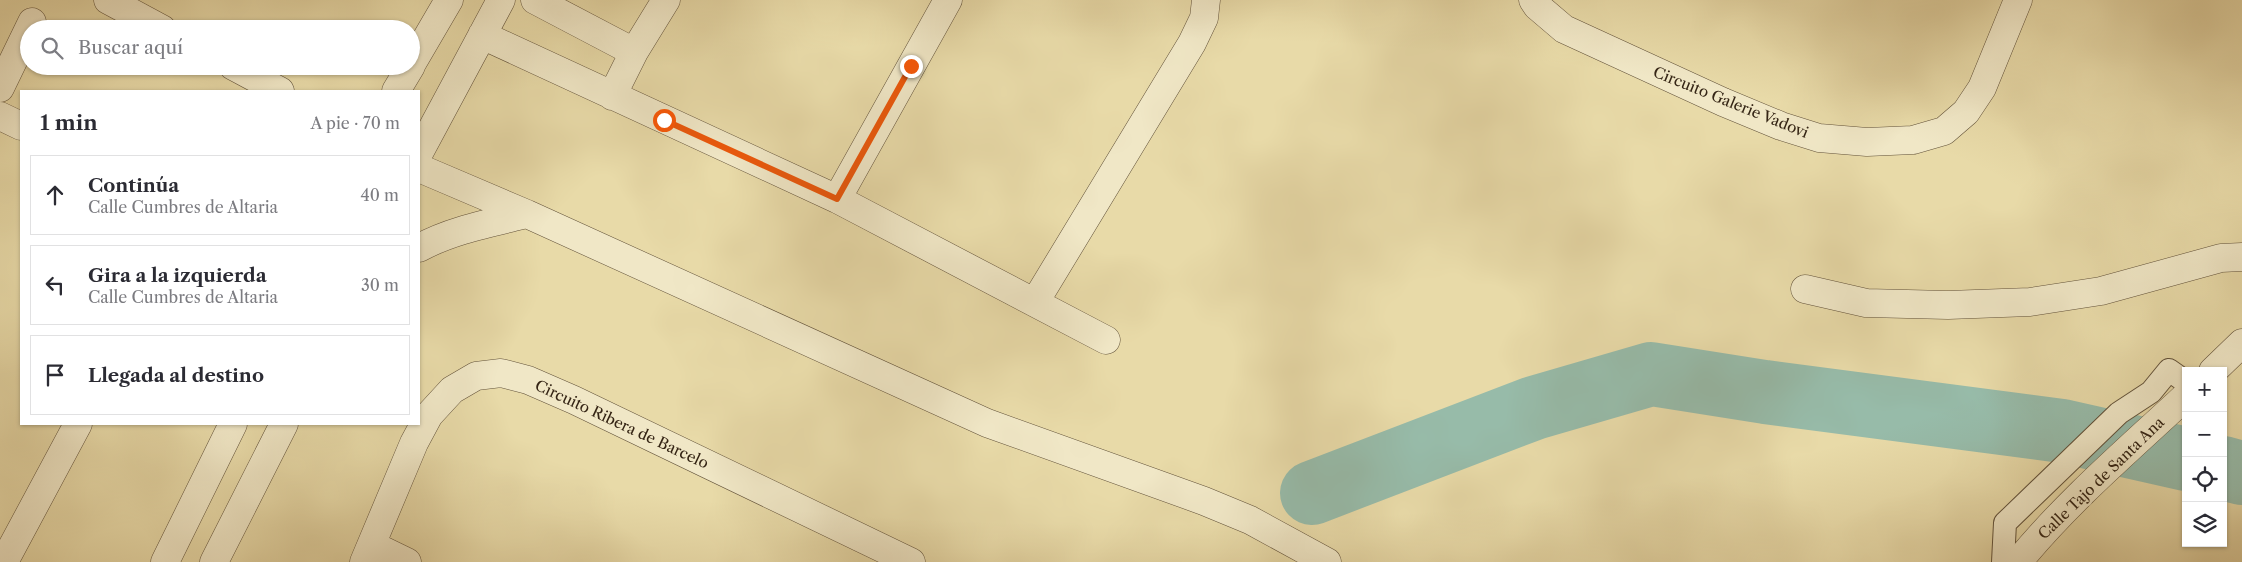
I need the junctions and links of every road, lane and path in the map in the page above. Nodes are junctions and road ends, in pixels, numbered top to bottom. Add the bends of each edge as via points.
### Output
1 (108, 0) edge
2 (449, 0) edge
3 (502, 0) edge
4 (535, 0) edge
5 (666, 0) edge
6 (948, 0) edge
7 (1206, 0) edge
8 (1533, 0) edge
9 (2018, 0) edge
10 (145, 20) edge
11 (482, 35) junction
12 (20, 47) edge
13 (420, 50) edge
14 (634, 52) junction
15 (250, 75) edge
16 (406, 75) edge
17 (0, 88) edge
18 (278, 90) edge
19 (397, 90) edge
20 (612, 96) junction
21 (0, 116) edge
22 (20, 126) edge
23 (420, 151) edge
24 (420, 168) edge
25 (837, 199) junction
26 (527, 214) junction
27 (420, 247) edge
28 (2242, 257) edge
29 (1805, 289) dead end
30 (1035, 302) junction
31 (1106, 340) dead end
32 (2242, 344) edge
33 (2217, 367) edge
34 (2177, 376) edge
35 (2182, 400) edge
36 (77, 425) edge
37 (233, 425) edge
38 (283, 425) edge
39 (368, 554) edge
40 (2009, 556) edge
41 (4, 562) edge
42 (165, 562) edge
43 (214, 562) edge
44 (407, 562) edge
45 (910, 562) edge
46 (1327, 562) edge

1 - 10 street
2 - 13 street
3 - 11 street
4 - 14 street
5 - 14 street
6 - 25 street
7 - 30 street via 1204,18 1192,43
8 - 9 street, Circuito Galerie Vadovi via 1564,29 1723,102 1819,138 1867,142 1913,140 1944,131 1966,112 1982,88
11 - 20 street
11 - 23 street
12 - 17 street
14 - 20 street
15 - 18 street
16 - 19 street
20 - 25 street
21 - 22 street
24 - 26 street
25 - 30 street
26 - 27 street via 432,240
26 - 46 street via 987,423 1204,501 1250,520
28 - 29 street via 2221,258 2101,291 2030,302 1866,303
30 - 31 street
32 - 33 street
34 - 40 street via 2120,413 2005,523
35 - 40 street, Calle Tajo de Santa Ana via 2047,527
36 - 41 street
37 - 42 street
38 - 43 street
39 - 44 street
39 - 45 street, Circuito Ribera de Barcelo via 429,415 452,390 476,376 502,374 528,380 574,400

